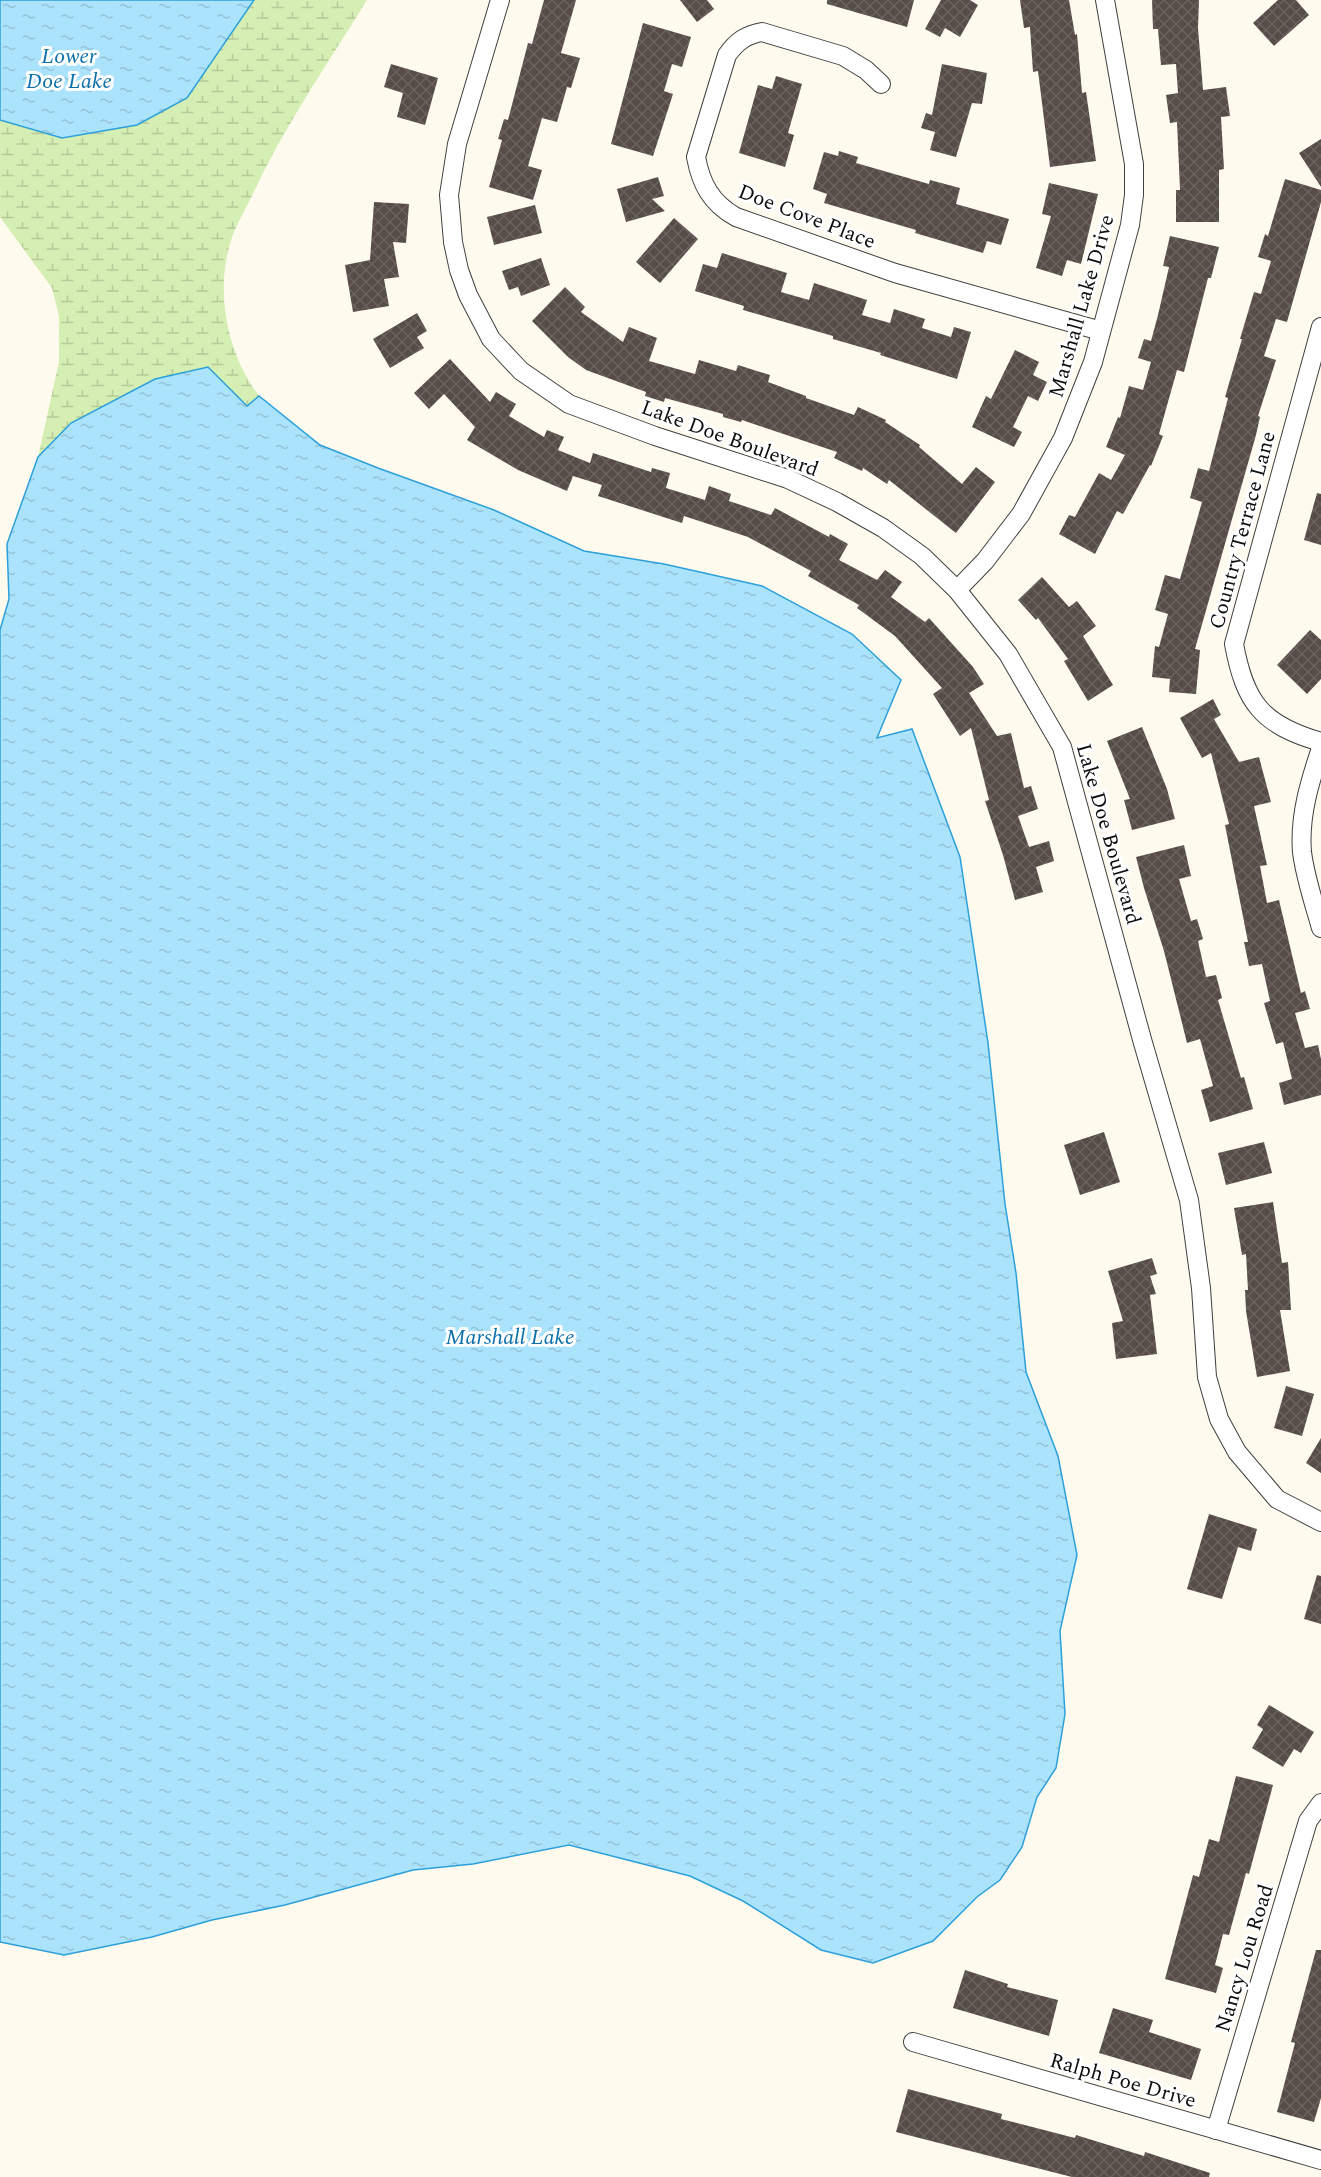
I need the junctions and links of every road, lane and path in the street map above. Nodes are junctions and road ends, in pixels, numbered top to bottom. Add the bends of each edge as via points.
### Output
1 (500, 0) edge
2 (1105, 0) edge
3 (881, 84) dead end
4 (1321, 327) edge
5 (1101, 331) junction
6 (957, 590) junction
7 (1321, 742) edge
8 (1321, 748) edge
9 (1321, 928) edge
10 (1321, 1522) edge
11 (1321, 1803) edge
12 (913, 2042) dead end
13 (1216, 2130) junction
14 (1321, 2160) edge

1 - 6 street, Lake Doe Boulevard via 457,144 449,195 459,270 491,339 521,371 569,404 788,479 837,502 922,556
2 - 5 street, Marshall Lake Drive via 1134,164 1134,195 1130,225
3 - 5 street, Doe Cove Place via 843,56 762,32 736,42 727,55 696,157 699,174 714,201 736,217 895,273
4 - 7 street, Country Terrace Lane via 1234,644 1246,690 1258,708 1277,725
5 - 6 street, Marshall Lake Drive via 1082,394 1043,476 1001,542
6 - 10 street, Lake Doe Boulevard via 1008,654 1062,747 1190,1200 1201,1288 1206,1377 1219,1419 1237,1452 1277,1499
8 - 9 street via 1311,778 1302,832 1302,853
11 - 13 street, Nancy Lou Road via 1308,1821
12 - 13 street, Ralph Poe Drive
13 - 14 street, Ralph Poe Drive

